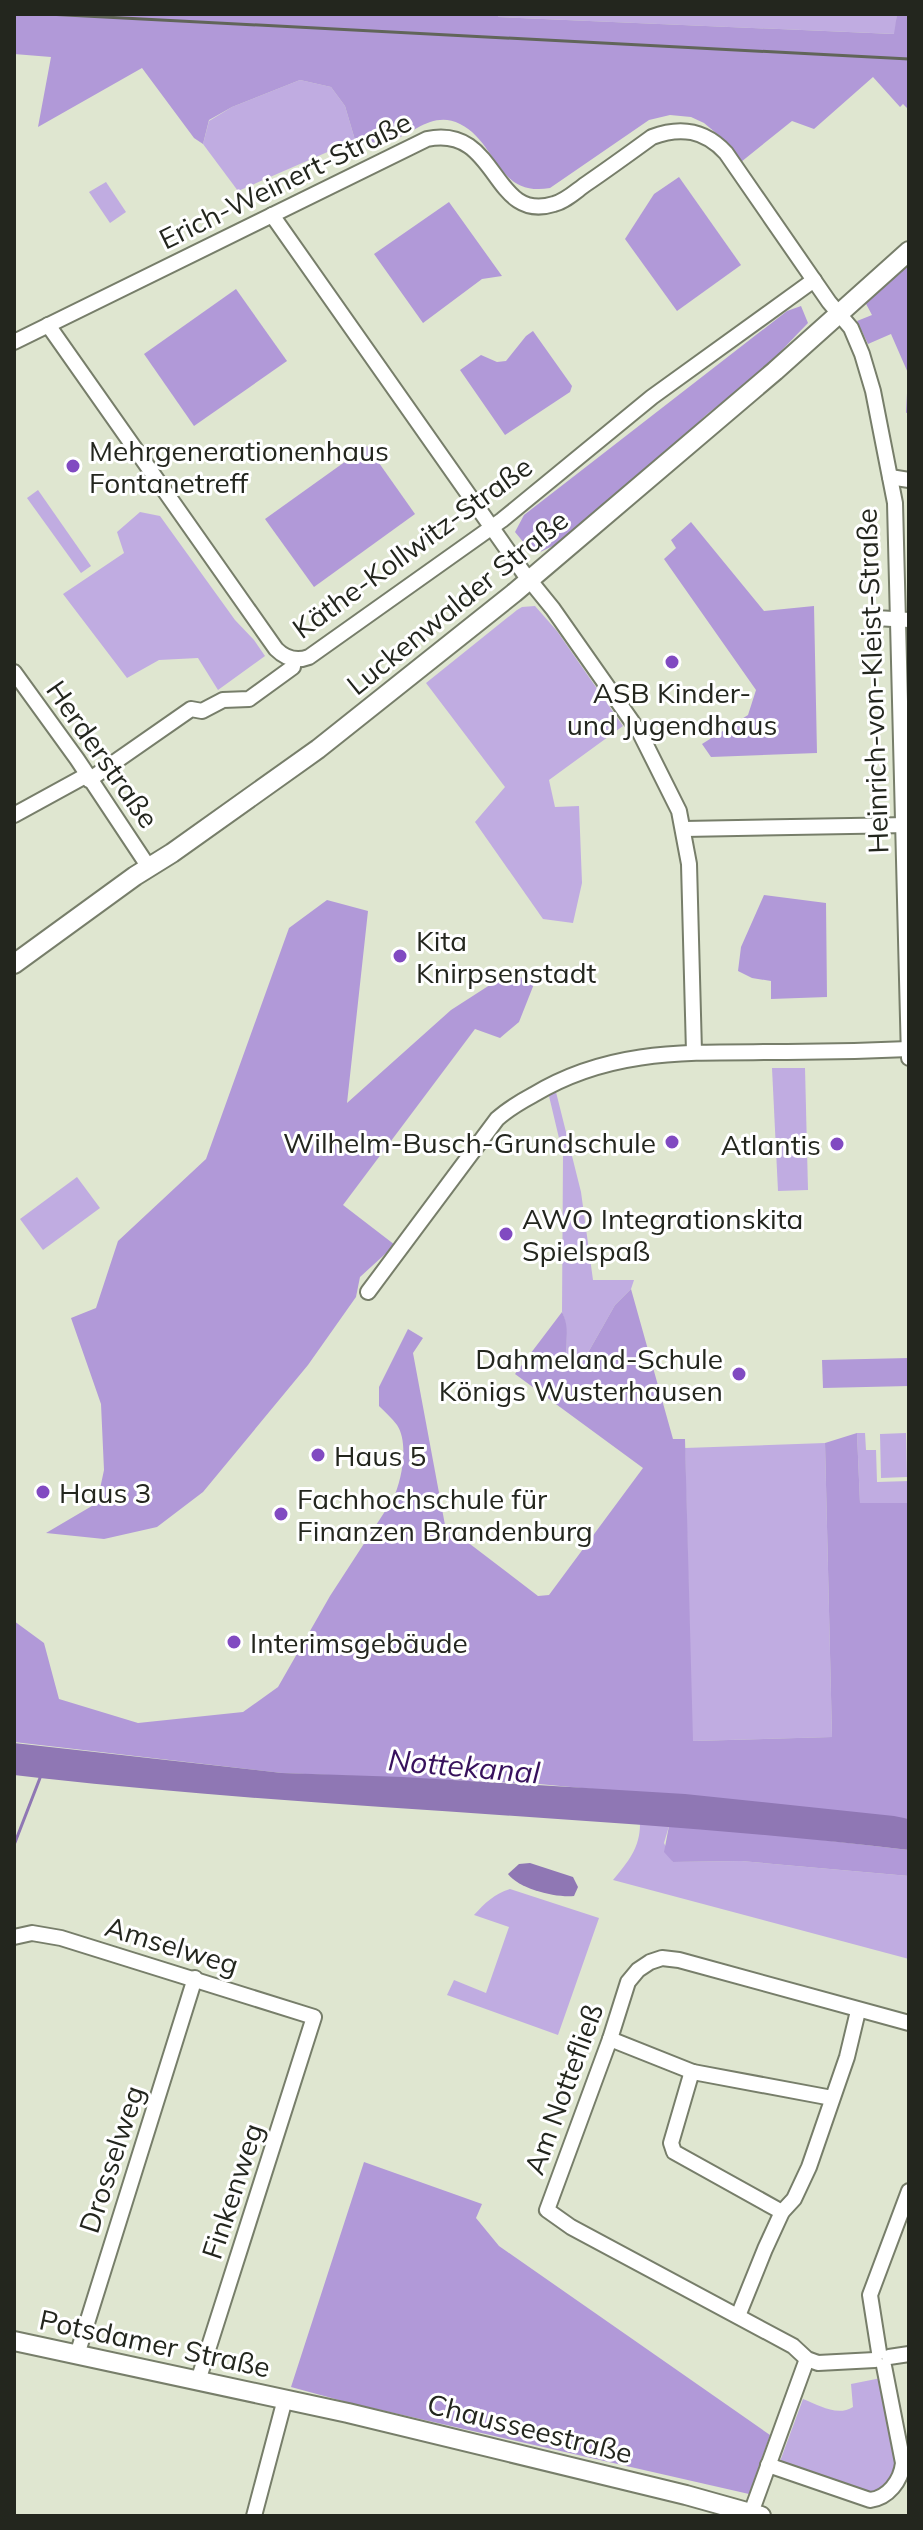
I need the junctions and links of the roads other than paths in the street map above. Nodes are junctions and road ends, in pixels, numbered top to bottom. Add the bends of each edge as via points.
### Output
1 (272, 215) junction
2 (909, 251) edge
3 (814, 280) junction
4 (838, 313) junction
5 (48, 325) junction
6 (14, 342) edge
7 (890, 477) junction
8 (909, 480) edge
9 (491, 527) junction
10 (530, 581) junction
11 (876, 618) dead end
12 (904, 620) edge
13 (293, 659) junction
14 (14, 672) edge
15 (88, 777) junction
16 (14, 815) edge
17 (906, 825) edge
18 (684, 829) junction
19 (148, 866) junction
20 (14, 964) edge
21 (908, 1049) edge
22 (694, 1052) junction
23 (909, 1058) edge
24 (368, 1292) dead end
25 (14, 1937) edge
26 (195, 1978) junction
27 (858, 2011) junction
28 (314, 2017) joint
29 (909, 2023) edge
30 (610, 2039) junction
31 (693, 2072) junction
32 (832, 2098) junction
33 (909, 2191) edge
34 (782, 2212) junction
35 (738, 2316) junction
36 (14, 2341) edge
37 (909, 2354) edge
38 (77, 2355) junction
39 (807, 2359) junction
40 (882, 2359) junction
41 (198, 2381) junction
42 (285, 2399) junction
43 (768, 2465) junction
44 (756, 2514) edge
45 (254, 2516) edge

1 - 3 street, Erich-Weinert-Straße via 419,142 445,136 478,151 511,197 529,204 554,204 652,137 687,130 709,138 726,153
1 - 5 street, Erich-Weinert-Straße
1 - 9 street
2 - 4 main road, Luckenwalder Straße
3 - 4 street, Erich-Weinert-Straße
3 - 9 street, Käthe-Kollwitz-Straße via 652,397
4 - 7 street, Heinrich-von-Kleist-Straße via 862,354
4 - 10 main road, Luckenwalder Straße
5 - 6 street, Erich-Weinert-Straße
5 - 13 street, Käthe-Kollwitz-Straße via 276,649
7 - 8 street
7 - 12 street, Heinrich-von-Kleist-Straße
9 - 10 street
9 - 13 street, Käthe-Kollwitz-Straße via 309,657
10 - 18 street via 640,733
10 - 19 main road, Luckenwalder Straße via 318,749
11 - 12 street
12 - 17 street, Heinrich-von-Kleist-Straße
13 - 15 street via 293,667 249,699 191,709
14 - 15 street, Herderstraße
15 - 16 street
15 - 19 street, Herderstraße
17 - 18 street
17 - 21 street, Heinrich-von-Kleist-Straße
18 - 22 street
19 - 20 main road, Luckenwalder Straße
21 - 22 street
21 - 23 street, Heinrich-von-Kleist-Straße
22 - 24 street via 594,1066 505,1112
25 - 26 street, Amselweg via 32,1933 61,1938
26 - 28 street, Amselweg
26 - 38 street, Drosselweg
27 - 29 street, Am Nottefließ
27 - 30 street, Am Nottefließ via 662,1958 638,1970 628,1982
27 - 32 street
28 - 41 street, Finkenweg
30 - 31 street
30 - 35 street, Am Nottefließ via 547,2210
31 - 32 street
31 - 34 street via 671,2143 674,2152
32 - 34 street via 809,2167
33 - 40 street via 870,2295
34 - 35 street
35 - 39 street, Am Nottefließ
36 - 38 main road, Potsdamer Straße
37 - 40 street
38 - 41 main road, Potsdamer Straße
39 - 40 street via 822,2364
39 - 43 street
40 - 43 street via 903,2463 887,2493 870,2500
41 - 42 main road, Potsdamer Straße
42 - 44 main road, Chausseestraße
42 - 45 street
43 - 44 street

